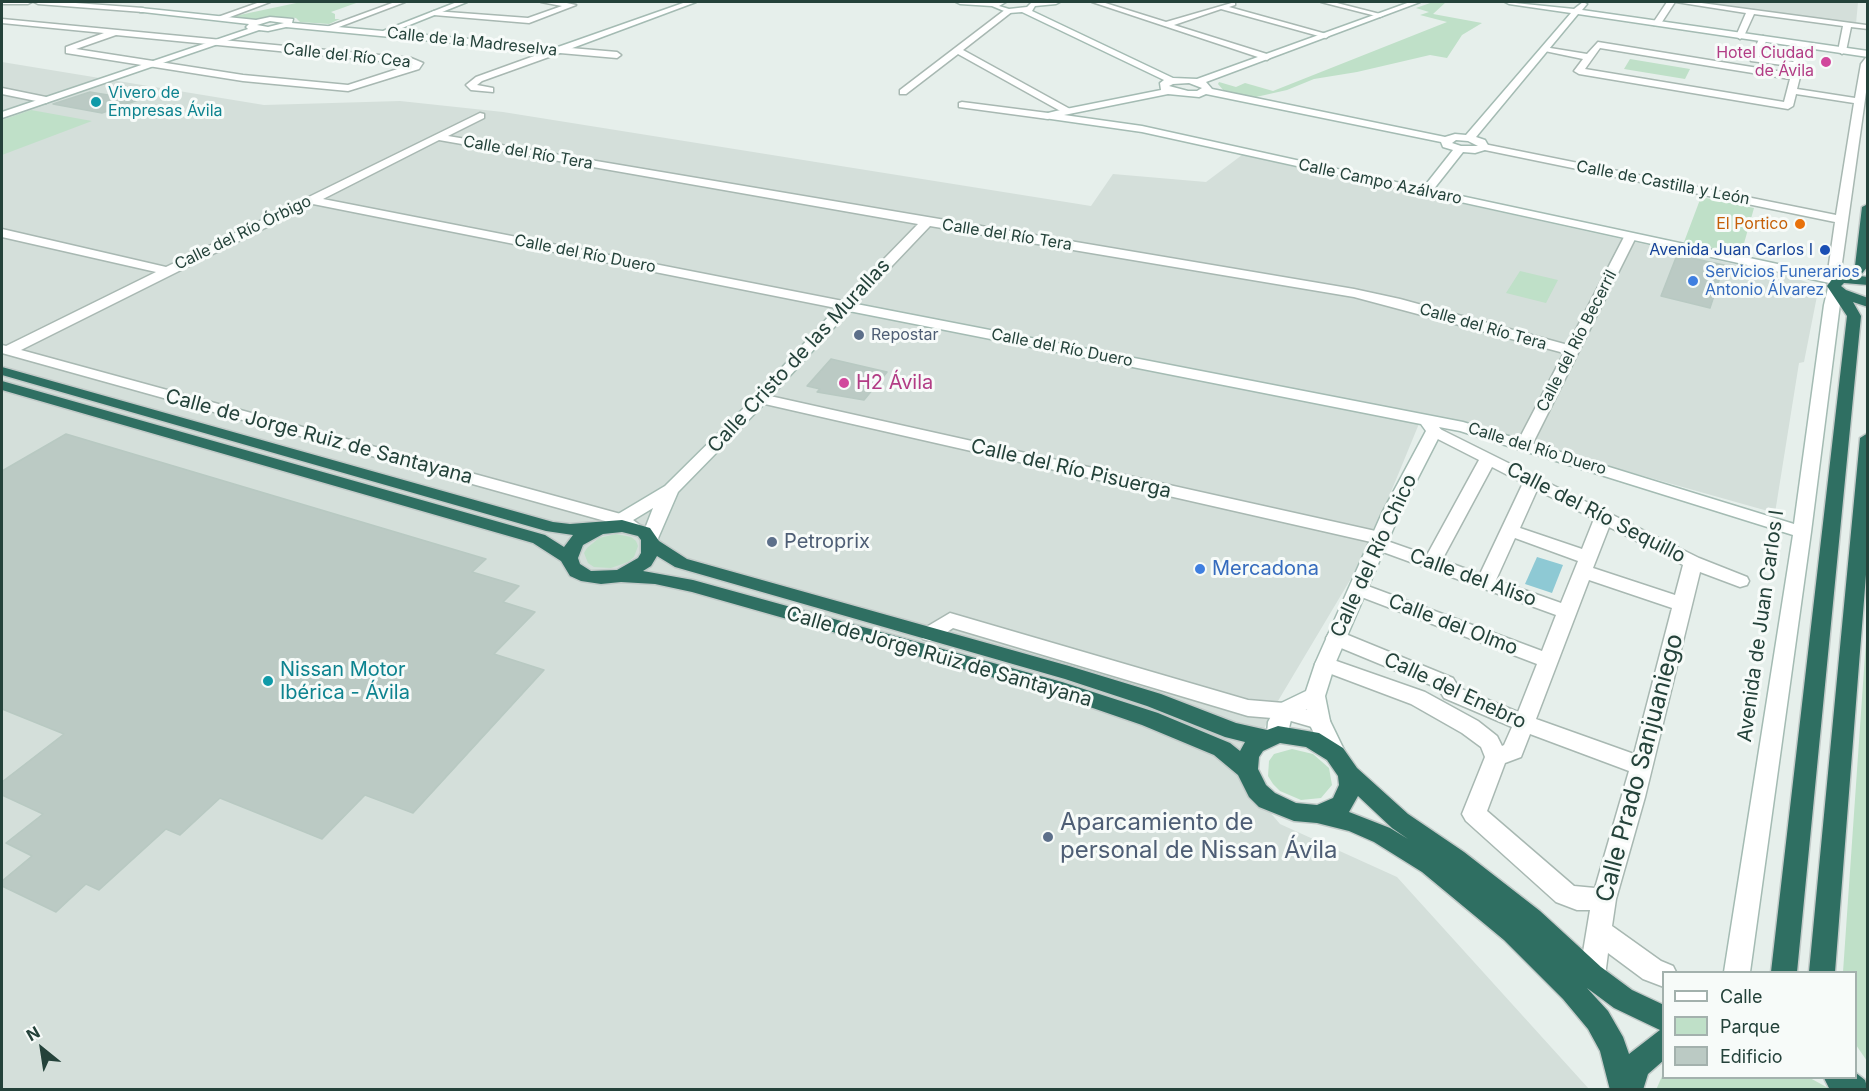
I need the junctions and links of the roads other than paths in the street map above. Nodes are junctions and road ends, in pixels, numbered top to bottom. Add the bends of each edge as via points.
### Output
1 (2, 2) edge
2 (28, 2) edge
3 (38, 2) edge
4 (167, 2) edge
5 (266, 2) edge
6 (401, 2) edge
7 (463, 2) edge
8 (545, 2) edge
9 (692, 2) edge
10 (960, 2) edge
11 (1056, 2) edge
12 (1096, 2) edge
13 (1238, 2) edge
14 (1325, 2) edge
15 (1416, 2) edge
16 (1509, 2) edge
17 (1585, 2) edge
18 (1671, 2) edge
19 (1680, 2) edge
20 (52, 3) edge
21 (999, 3) edge
22 (1027, 5) edge
23 (1221, 7) junction
24 (143, 10) junction
25 (22, 11) dead end
26 (1009, 11) junction
27 (1750, 11) junction
28 (1576, 12) junction
29 (434, 13) junction
30 (12, 14) dead end
31 (1380, 15) junction
32 (2, 16) edge
33 (219, 18) junction
34 (2, 21) edge
35 (1657, 23) junction
36 (256, 25) junction
37 (1165, 25) junction
38 (1847, 25) junction
39 (328, 28) junction
40 (116, 32) junction
41 (383, 33) junction
42 (1326, 35) junction
43 (1740, 36) junction
44 (1763, 39) junction
45 (215, 42) junction
46 (1866, 44) edge
47 (559, 50) junction
48 (1544, 50) junction
49 (957, 51) junction
50 (1842, 51) junction
51 (617, 56) dead end
52 (1267, 57) junction
53 (1587, 57) junction
54 (1799, 58) dead end
55 (150, 64) junction
56 (1722, 80) junction
57 (1198, 82) junction
58 (1170, 86) junction
59 (490, 90) dead end
60 (1206, 91) junction
61 (1792, 91) junction
62 (2, 92) edge
63 (903, 92) dead end
64 (45, 100) junction
65 (1859, 102) junction
66 (962, 105) dead end
67 (1067, 111) junction
68 (2, 115) edge
69 (480, 116) dead end
70 (1048, 116) junction
71 (437, 137) junction
72 (1469, 138) junction
73 (1446, 140) junction
74 (1484, 147) junction
75 (1460, 149) junction
76 (1425, 192) junction
77 (312, 200) junction
78 (1868, 207) edge
79 (1842, 220) junction
80 (927, 222) junction
81 (2, 233) edge
82 (1630, 237) junction
83 (167, 271) junction
84 (1868, 281) edge
85 (1840, 284) junction
86 (1868, 303) edge
87 (846, 306) junction
88 (4, 350) edge
89 (1572, 351) junction
90 (2, 371) edge
91 (2, 385) edge
92 (761, 399) junction
93 (1431, 426) junction
94 (1868, 438) edge
95 (1524, 445) junction
96 (1488, 458) junction
97 (1533, 480) junction
98 (671, 490) junction
99 (1604, 517) junction
100 (616, 526) junction
101 (1509, 530) junction
102 (1802, 532) junction
103 (1379, 541) junction
104 (651, 542) junction
105 (569, 558) junction
106 (1861, 560) edge
107 (1693, 562) junction
108 (1431, 564) junction
109 (1586, 564) junction
110 (621, 576) junction
111 (1740, 581) dead end
112 (1485, 583) junction
113 (1358, 589) junction
114 (1682, 604) junction
115 (1568, 612) junction
116 (930, 634) junction
117 (1336, 638) junction
118 (1548, 661) junction
119 (1325, 664) junction
120 (1315, 696) junction
121 (1284, 711) junction
122 (1320, 721) junction
123 (1524, 723) junction
124 (1272, 736) junction
125 (1335, 754) junction
126 (1496, 758) junction
127 (1641, 766) junction
128 (1247, 769) junction
129 (1349, 774) junction
130 (1317, 814) junction
131 (1605, 900) junction
132 (1599, 931) junction
133 (1737, 971) edge
134 (1784, 971) edge
135 (1822, 971) edge
136 (1662, 974) edge
137 (1592, 976) junction
138 (1662, 1018) edge
139 (1662, 1044) edge
140 (1627, 1089) edge

1 - 2 street
3 - 20 street
4 - 24 street
5 - 33 street
6 - 39 street, Calle de la Madreselva
7 - 29 street
8 - 29 street via 572,5 529,21
9 - 47 street
10 - 21 street
11 - 22 street
12 - 37 street
13 - 23 street
14 - 31 street
15 - 31 street
16 - 28 street
17 - 28 street
18 - 35 street
19 - 27 street
20 - 24 street
20 - 25 street
21 - 26 street via 996,7
22 - 26 street
22 - 58 street
23 - 37 street
23 - 42 street
24 - 33 street
26 - 49 street
27 - 38 street
27 - 43 street
28 - 35 street
28 - 48 street
29 - 41 street
30 - 32 street
31 - 42 street
33 - 36 street
34 - 40 street, Calle del Río Cea
35 - 43 street
36 - 39 street, Calle de la Madreselva
36 - 45 street, Calle del Río Cea
37 - 52 street
38 - 46 street
38 - 50 street
39 - 41 street, Calle de la Madreselva
40 - 45 street, Calle del Río Cea
40 - 55 street, Calle del Río Cea via 69,51
41 - 47 street, Calle de la Madreselva
42 - 52 street
43 - 44 street
44 - 50 street
44 - 54 street via 1754,59 1796,66
45 - 55 street, Calle del Río Cea
45 - 55 street, Calle del Río Cea via 419,63 348,88
46 - 50 street
46 - 65 street, Avenida de Juan Carlos I
47 - 51 street, Calle de la Madreselva
47 - 59 street via 471,85
48 - 53 street
48 - 72 street
49 - 63 street
49 - 67 street
52 - 57 street
53 - 56 street via 1598,45
53 - 56 street via 1579,71
55 - 64 street, Calle del Río Cea
56 - 61 street via 1788,106
56 - 61 street via 1795,77
57 - 58 street
57 - 60 street via 1208,88
58 - 60 street via 1188,94
58 - 67 street
60 - 73 street
61 - 65 street
62 - 64 street, Calle del Río Cea
64 - 68 street, Calle del Río Cea
65 - 79 street, Avenida de Juan Carlos I
66 - 70 street, Calle Campo Azálvaro
67 - 70 street
69 - 71 street, Calle del Río Órbigo
70 - 76 street, Calle Campo Azálvaro via 1142,129
71 - 77 street, Calle del Río Órbigo
71 - 80 street, Calle del Río Tera
72 - 73 street
72 - 74 street
73 - 75 street via 1448,145
74 - 75 street
74 - 79 street, Calle de Castilla y León
75 - 76 street
76 - 82 street, Calle Campo Azálvaro
77 - 83 street, Calle del Río Órbigo
77 - 87 street, Calle del Río Duero
78 - 85 highway, Avenida de Juan Carlos I via 1861,267
79 - 85 street, Avenida de Juan Carlos I via 1834,271
80 - 87 street, Calle Cristo de las Murallas
80 - 89 street, Calle del Río Tera via 1395,302
81 - 83 street
82 - 85 street, Calle Campo Azálvaro
82 - 89 street, Calle del Río Becerril
83 - 88 street, Calle del Río Órbigo
84 - 85 highway
85 - 86 highway
85 - 102 street, Avenida de Juan Carlos I via 1831,305
85 - 134 highway, Avenida de Juan Carlos I via 1854,316
87 - 92 street, Calle Cristo de las Murallas
87 - 93 street, Calle del Río Duero
88 - 100 street, Calle de Jorge Ruiz de Santayana
89 - 95 street, Calle del Río Becerril
90 - 100 highway, Calle de Jorge Ruiz de Santayana via 552,527 570,530
91 - 105 highway, Calle de Jorge Ruiz de Santayana via 539,539
92 - 98 street, Calle Cristo de las Murallas
92 - 103 street, Calle del Río Pisuerga
93 - 95 street, Calle del Río Duero via 1463,426
93 - 96 street, Calle del Río Sequillo
93 - 103 street, Calle del Río Chico
94 - 106 highway
95 - 102 street, Calle del Río Duero
96 - 97 street, Calle del Río Sequillo
96 - 108 street
97 - 99 street, Calle del Río Sequillo
97 - 101 street
98 - 100 street, Calle Cristo de las Murallas
98 - 104 street, Calle Cristo de las Murallas via 657,518
99 - 107 street, Calle del Río Sequillo
99 - 109 street
100 - 104 highway, Calle de Jorge Ruiz de Santayana via 644,532
100 - 105 highway via 577,541
101 - 109 street
101 - 112 street
102 - 133 street, Avenida de Juan Carlos I
103 - 108 street, Calle del Aliso
103 - 113 street, Calle del Río Chico
104 - 110 highway via 645,562
104 - 116 highway, Calle de Jorge Ruiz de Santayana via 681,563
105 - 110 highway, Calle de Jorge Ruiz de Santayana via 571,566 588,577
106 - 135 highway
107 - 111 street, Calle del Río Sequillo
107 - 114 street, Calle Prado Sanjuaniego
108 - 112 street, Calle del Aliso
109 - 114 street
109 - 115 street
110 - 128 highway, Calle de Jorge Ruiz de Santayana via 693,586 1062,690 1161,723 1222,750
112 - 115 street, Calle del Aliso
113 - 117 street, Calle del Río Chico
113 - 118 street, Calle del Olmo
114 - 127 street, Calle Prado Sanjuaniego
115 - 118 street
116 - 121 street, Calle de Jorge Ruiz de Santayana via 950,620 1248,708
116 - 124 highway, Calle de Jorge Ruiz de Santayana via 1154,700 1233,731
117 - 119 street, Calle del Río Chico
117 - 123 street, Calle del Enebro via 1446,683 1451,693
118 - 123 street
119 - 120 street, Calle del Río Chico
119 - 126 street via 1418,698 1470,727 1489,742
120 - 121 street
120 - 122 street, Calle del Río Chico
121 - 122 street, Calle de Jorge Ruiz de Santayana
121 - 124 street
122 - 125 street, Calle del Río Chico
123 - 126 street via 1513,751
123 - 127 street, Calle del Enebro
124 - 125 highway, Calle de Jorge Ruiz de Santayana via 1311,739
124 - 128 highway via 1255,745 1248,756
125 - 129 highway, Calle de Jorge Ruiz de Santayana
126 - 131 street via 1474,814 1565,894 1577,899
127 - 131 street, Calle Prado Sanjuaniego
128 - 130 highway, Calle de Jorge Ruiz de Santayana via 1267,800 1294,813
129 - 130 highway via 1350,785 1341,805
129 - 137 highway, Calle de Jorge Ruiz de Santayana via 1400,821 1532,919
130 - 140 highway, Calle de Jorge Ruiz de Santayana via 1353,822 1382,835 1430,865 1513,932 1598,1020 1613,1047
131 - 132 street, Calle Prado Sanjuaniego
132 - 136 street
132 - 137 street, Calle Prado Sanjuaniego
137 - 138 highway, Calle de Jorge Ruiz de Santayana via 1623,999
139 - 140 highway via 1637,1065

